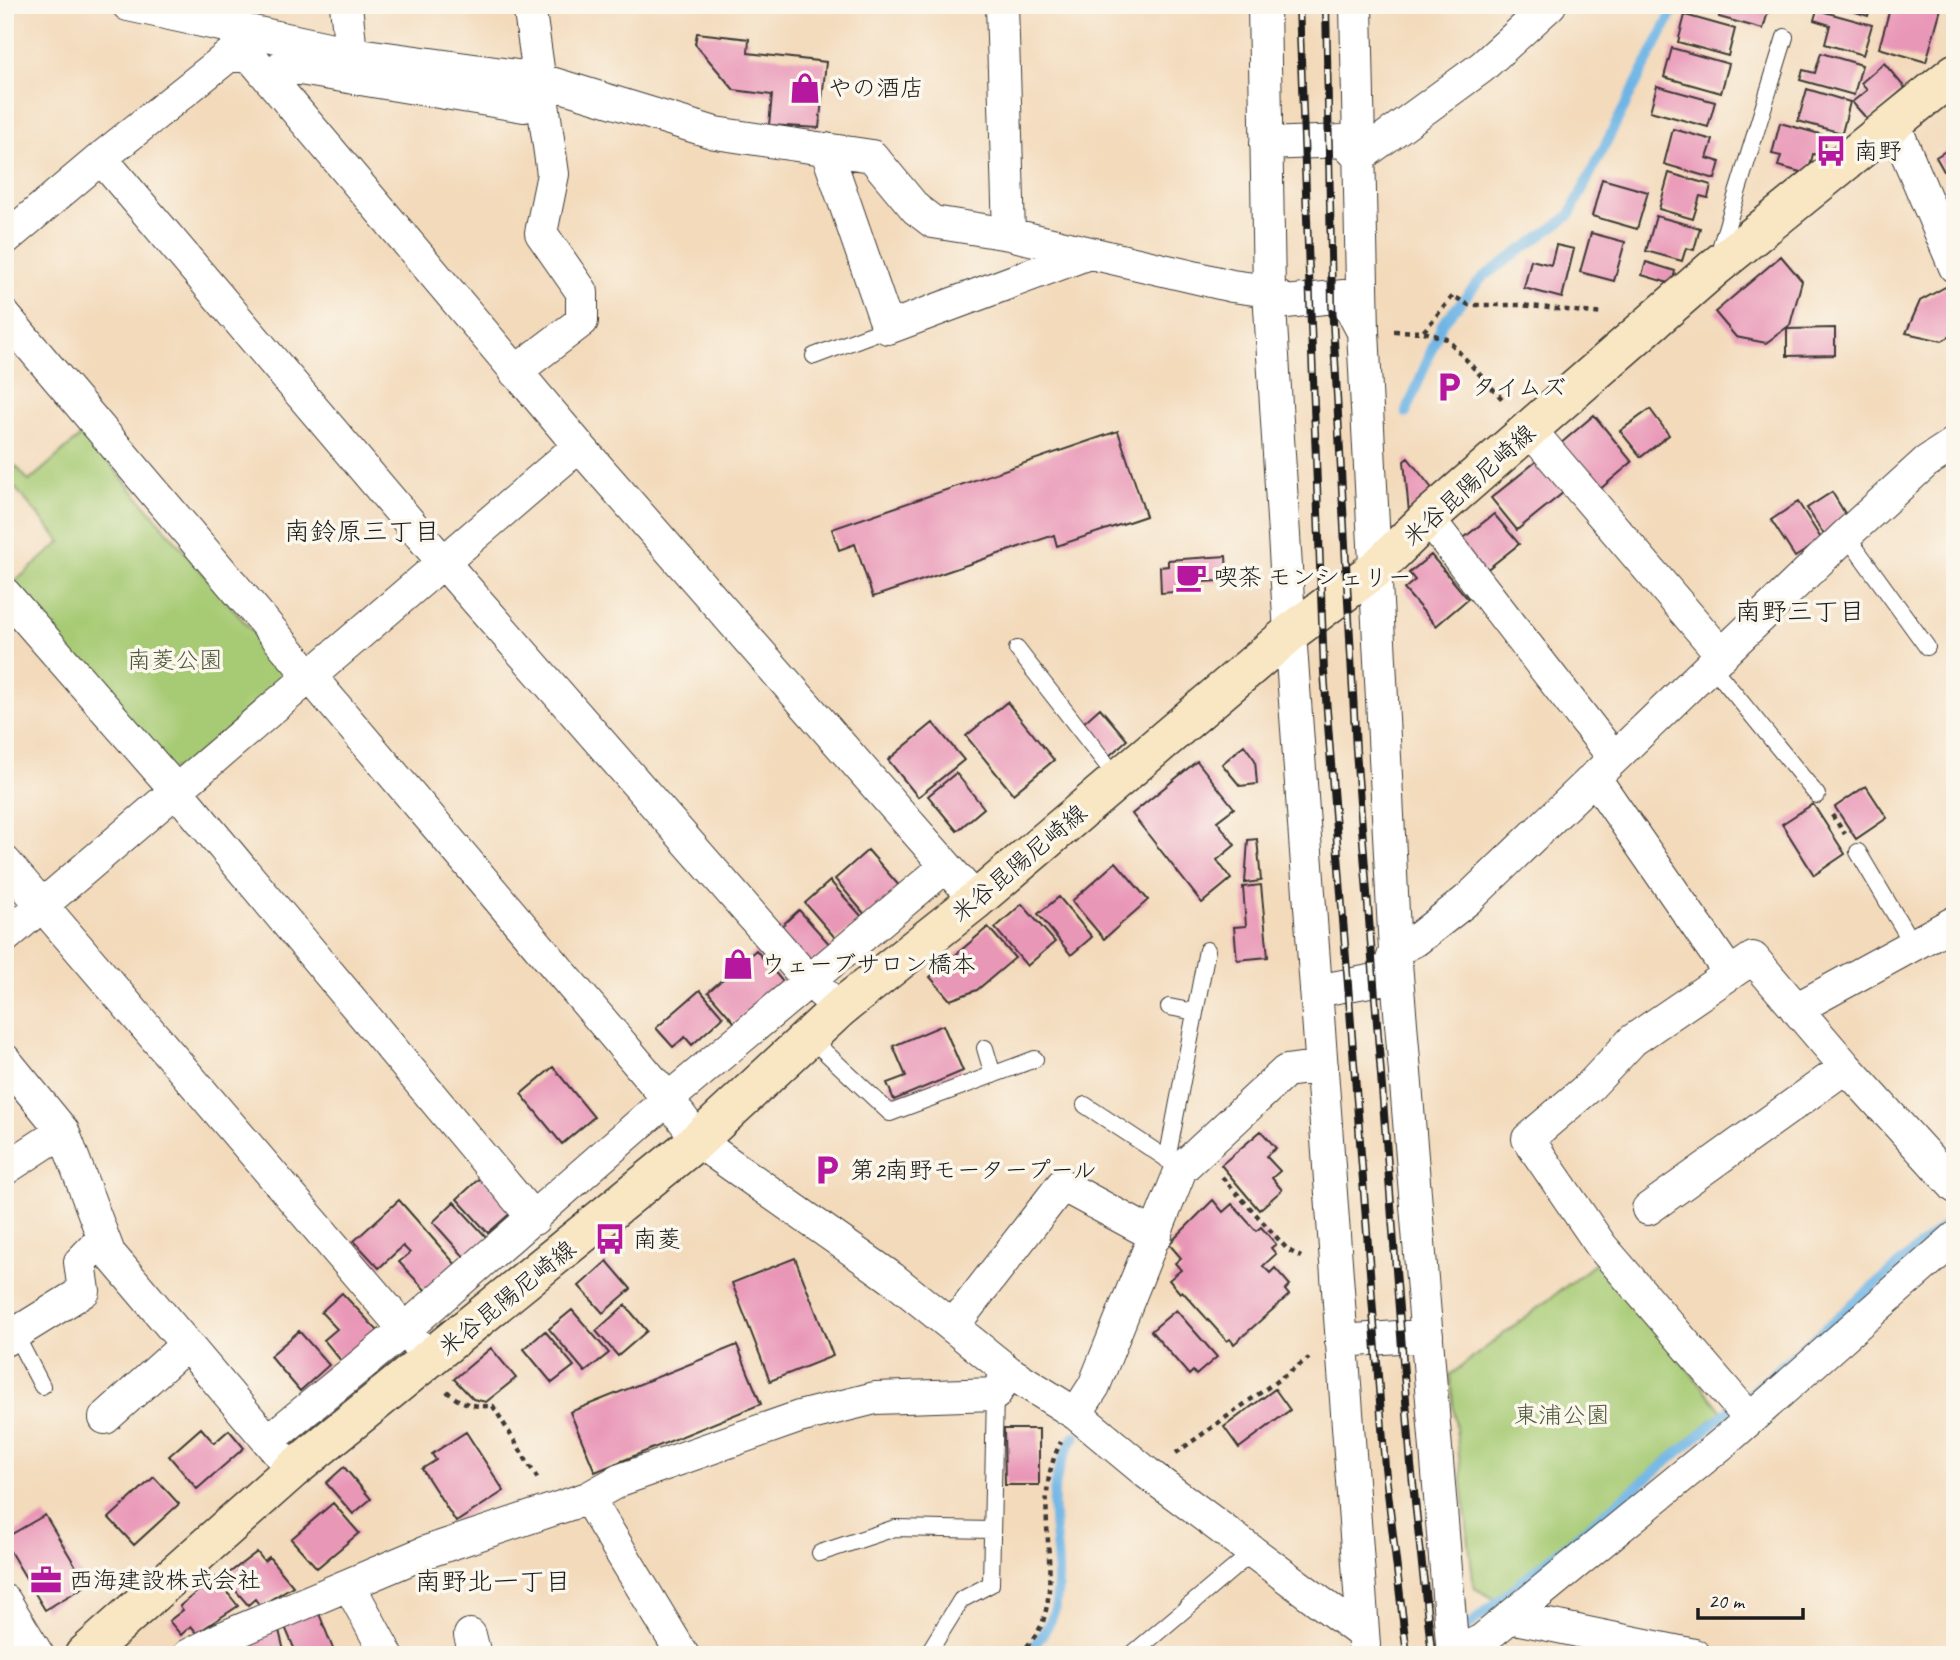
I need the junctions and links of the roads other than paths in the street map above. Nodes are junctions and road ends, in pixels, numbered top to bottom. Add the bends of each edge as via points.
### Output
1 (128, 5) edge
2 (346, 5) edge
3 (529, 5) edge
4 (1002, 5) edge
5 (1264, 5) edge
6 (1356, 5) edge
7 (1550, 5) edge
8 (1785, 37) dead end
9 (351, 53) junction
10 (1955, 73) edge
11 (269, 78) junction
12 (540, 90) junction
13 (1894, 124) junction
14 (1266, 144) junction
15 (826, 149) junction
16 (1359, 157) junction
17 (101, 158) junction
18 (1009, 234) junction
19 (5, 239) edge
20 (1088, 253) junction
21 (1953, 261) edge
22 (1714, 268) junction
23 (1269, 291) junction
24 (5, 316) edge
25 (888, 328) junction
26 (1363, 331) junction
27 (814, 356) dead end
28 (515, 372) junction
29 (1530, 430) junction
30 (1955, 443) edge
31 (579, 446) junction
32 (1428, 518) junction
33 (1846, 535) junction
34 (443, 562) junction
35 (1377, 568) junction
36 (5, 594) edge
37 (1290, 633) junction
38 (1927, 647) dead end
39 (1017, 649) dead end
40 (1716, 660) junction
41 (309, 677) junction
42 (1604, 767) junction
43 (1118, 779) junction
44 (175, 789) junction
45 (1817, 795) road end
46 (1857, 852) road end
47 (5, 862) edge
48 (945, 867) junction
49 (976, 900) junction
50 (43, 905) junction
51 (1955, 922) edge
52 (5, 937) edge
53 (1913, 945) junction
54 (1207, 950) dead end
55 (1395, 951) junction
56 (1730, 974) junction
57 (809, 981) junction
58 (1316, 991) junction
59 (1169, 1007) dead end
60 (840, 1008) junction
61 (1796, 1009) junction
62 (1195, 1012) junction
63 (809, 1037) junction
64 (985, 1048) dead end
65 (1035, 1059) dead end
66 (1322, 1066) junction
67 (1846, 1067) junction
68 (10, 1074) edge
69 (993, 1075) junction
70 (668, 1099) junction
71 (1085, 1105) dead end
72 (63, 1131) junction
73 (698, 1140) junction
74 (1183, 1160) junction
75 (5, 1169) edge
76 (1955, 1187) edge
77 (1648, 1209) dead end
78 (534, 1219) junction
79 (1156, 1236) junction
80 (1955, 1238) edge
81 (102, 1239) junction
82 (953, 1326) junction
83 (403, 1331) junction
84 (1427, 1335) junction
85 (10, 1337) edge
86 (1341, 1341) junction
87 (186, 1345) junction
88 (435, 1370) junction
89 (1002, 1383) junction
90 (42, 1386) dead end
91 (1076, 1414) junction
92 (105, 1418) dead end
93 (1750, 1419) junction
94 (268, 1441) junction
95 (292, 1470) junction
96 (588, 1498) junction
97 (991, 1530) junction
98 (1254, 1551) junction
99 (820, 1553) dead end
100 (349, 1585) junction
101 (5, 1601) edge
102 (1510, 1617) junction
103 (1582, 1643) edge
104 (1364, 1644) edge
105 (225, 1647) edge
106 (1452, 1654) edge
107 (38, 1655) edge
108 (84, 1655) edge
109 (188, 1655) edge
110 (387, 1655) edge
111 (683, 1655) edge
112 (927, 1655) edge
113 (1130, 1655) edge
114 (1694, 1655) edge

1 - 9 street
2 - 9 street
3 - 12 street
4 - 18 street
5 - 14 street
6 - 16 street
7 - 16 street via 1482,68
8 - 22 lane
9 - 12 street
10 - 13 main road, 米谷昆陽尼崎線
11 - 12 street via 282,66 524,106
11 - 17 street via 252,58 231,54
11 - 28 street
12 - 15 street via 715,133
12 - 28 street via 553,174 541,233 582,292 582,321
13 - 21 street
13 - 22 main road, 米谷昆陽尼崎線
14 - 16 street via 1343,141
14 - 23 street
15 - 18 street via 872,156 916,209 933,222
15 - 25 street
16 - 26 street
17 - 19 street
17 - 34 street
18 - 20 street
20 - 23 street
20 - 25 street
22 - 29 main road, 米谷昆陽尼崎線
23 - 26 street via 1286,302 1344,296
23 - 37 street
24 - 41 street
25 - 27 lane
26 - 35 street
28 - 31 street
29 - 32 main road, 米谷昆陽尼崎線
29 - 40 street
30 - 33 street via 1926,462
31 - 34 street
31 - 48 street
32 - 35 main road, 米谷昆陽尼崎線
32 - 42 street
33 - 38 lane
33 - 40 street
34 - 41 street
34 - 57 street
35 - 37 main road, 米谷昆陽尼崎線
35 - 55 street
36 - 44 street
37 - 43 main road, 米谷昆陽尼崎線
37 - 58 street
39 - 43 lane
40 - 42 street
40 - 45 lane
41 - 44 street
41 - 70 street
42 - 55 street via 1468,900
42 - 56 street
43 - 49 main road, 米谷昆陽尼崎線
44 - 50 street
44 - 78 street
46 - 53 lane
47 - 50 street
48 - 49 street
48 - 57 street
49 - 60 main road, 米谷昆陽尼崎線
50 - 52 street
50 - 83 street
51 - 53 street
53 - 61 street
54 - 62 lane
55 - 58 street via 1386,978
55 - 84 street
56 - 61 street via 1753,958
56 - 93 street via 1633,1040 1590,1086 1528,1139 1602,1247
57 - 60 street
57 - 70 street
58 - 66 street
59 - 62 lane
60 - 63 main road, 米谷昆陽尼崎線
61 - 67 street
62 - 74 lane
63 - 69 lane via 890,1114
63 - 73 main road, 米谷昆陽尼崎線
64 - 69 lane
65 - 69 lane
66 - 74 street via 1286,1072
66 - 86 street
67 - 76 street
67 - 77 street
68 - 72 street
70 - 73 street
70 - 78 street
71 - 74 lane
72 - 75 street
72 - 81 street
73 - 82 street
73 - 88 main road, 米谷昆陽尼崎線
74 - 79 street
78 - 83 street
79 - 82 street via 1062,1185
79 - 91 street via 1094,1386
80 - 93 street
81 - 85 street via 80,1262 84,1291
81 - 87 street via 109,1254
82 - 89 street
83 - 88 street
83 - 94 street
84 - 86 street
84 - 106 street
85 - 90 lane
86 - 104 street
87 - 92 street
87 - 94 street
88 - 95 main road, 米谷昆陽尼崎線
89 - 91 street
89 - 96 street via 875,1398 799,1417 620,1480
89 - 97 lane
91 - 98 street
93 - 102 street
94 - 95 street
95 - 108 main road, 米谷昆陽尼崎線
96 - 100 street via 471,1535
96 - 111 street
97 - 99 lane via 895,1528
97 - 112 lane via 990,1584 961,1600
98 - 104 street
98 - 113 lane
100 - 105 street
100 - 110 street
101 - 107 street
102 - 103 street
102 - 106 street via 1482,1640
103 - 114 street
105 - 109 street

